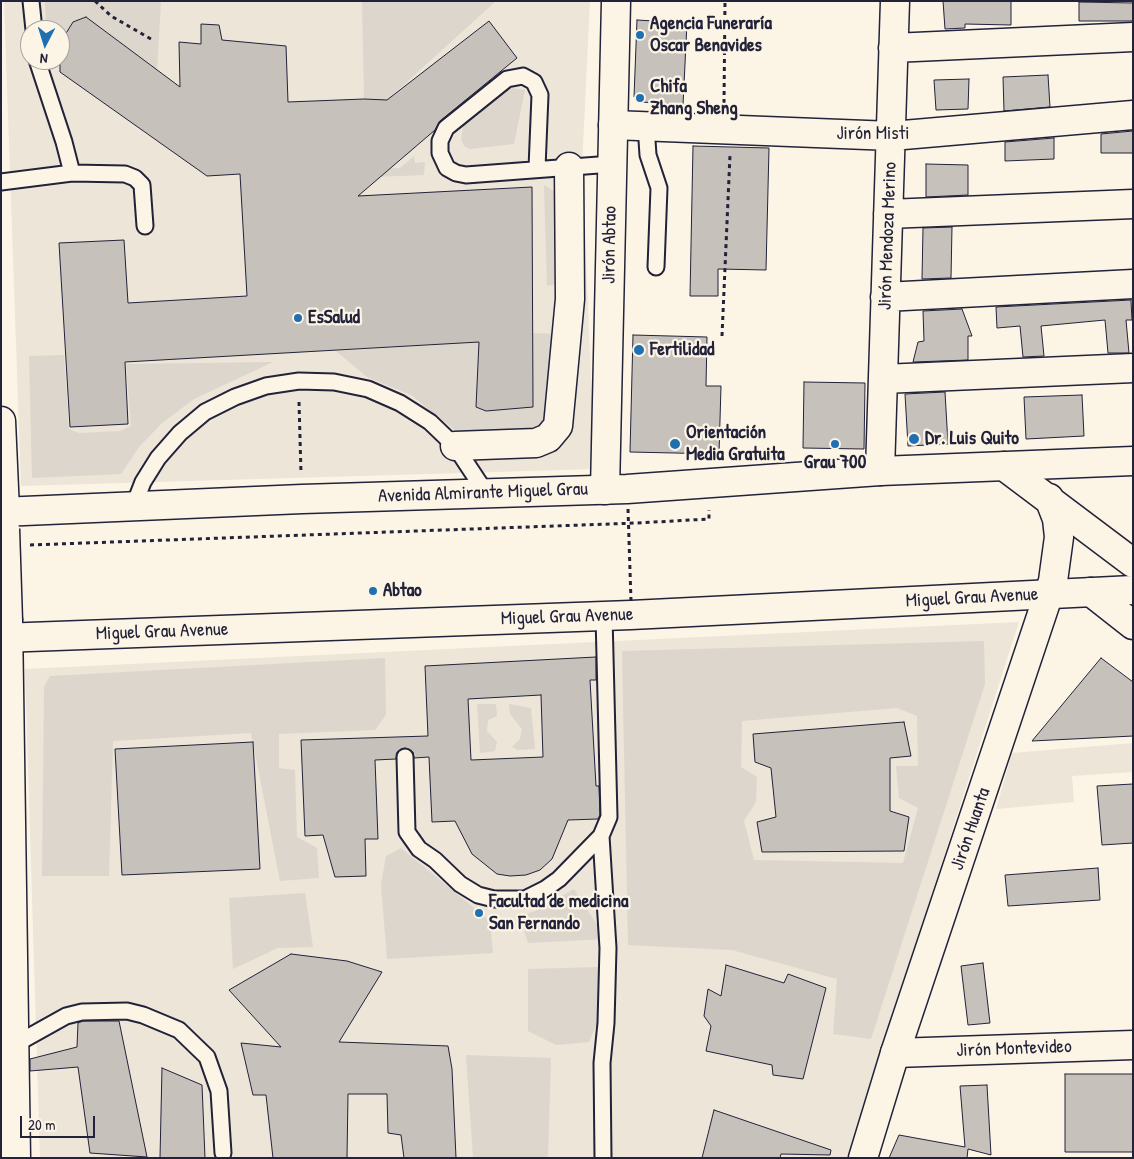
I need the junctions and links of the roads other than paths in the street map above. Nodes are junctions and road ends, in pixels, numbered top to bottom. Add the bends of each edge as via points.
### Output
1 (31, 1) edge
2 (616, 1) edge
3 (895, 1) edge
4 (33, 20) edge
5 (1133, 37) edge
6 (893, 48) junction
7 (40, 70) edge
8 (1133, 116) edge
9 (613, 125) junction
10 (646, 126) junction
11 (892, 136) junction
12 (612, 164) junction
13 (569, 166) junction
14 (537, 168) junction
15 (72, 173) junction
16 (1, 182) edge
17 (1133, 204) edge
18 (888, 214) junction
19 (145, 226) dead end
20 (656, 267) dead end
21 (1133, 284) edge
22 (885, 297) junction
23 (1133, 368) edge
24 (883, 379) junction
25 (1, 421) edge
26 (455, 446) junction
27 (1133, 461) edge
28 (1004, 466) junction
29 (880, 471) junction
30 (606, 490) junction
31 (1041, 492) junction
32 (486, 493) junction
33 (134, 505) junction
34 (8, 524) edge
35 (1133, 563) edge
36 (1051, 587) junction
37 (1133, 590) edge
38 (1091, 592) junction
39 (604, 616) junction
40 (1133, 625) edge
41 (6, 632) edge
42 (405, 757) dead end
43 (601, 836) junction
44 (14, 1045) junction
45 (1133, 1045) edge
46 (895, 1053) junction
47 (8, 1080) edge
48 (223, 1153) dead end
49 (16, 1158) edge
50 (603, 1158) edge
51 (863, 1158) edge

1 - 4 lane
2 - 9 street, Jirón Abtao
3 - 6 street, Jirón Mendoza Merino
5 - 6 street
6 - 11 street, Jirón Mendoza Merino
7 - 15 lane
8 - 11 street, Jirón Misti
9 - 10 street, Jirón Misti
9 - 12 street, Jirón Abtao
10 - 11 street, Jirón Misti
10 - 20 lane via 648,155 659,188
11 - 18 street, Jirón Mendoza Merino
12 - 13 lane
12 - 30 street, Jirón Abtao
13 - 14 lane
13 - 26 street via 570,299 558,426 548,438 536,443
14 - 14 lane via 466,175 456,173 443,161 440,141 446,128 506,79 523,76 534,82 540,95
15 - 16 lane
15 - 19 lane via 116,172 135,178 142,185
17 - 18 street
18 - 22 street, Jirón Mendoza Merino
21 - 22 street
22 - 24 street, Jirón Mendoza Merino
23 - 24 street
24 - 29 street, Jirón Mendoza Merino
25 - 34 street
26 - 32 lane
26 - 33 lane via 430,422 400,403 368,390 334,382 299,381 266,386 205,412 180,433 158,458
27 - 28 street, Avenida Almirante Miguel Grau
28 - 29 street, Avenida Almirante Miguel Grau
28 - 31 street
29 - 30 street, Avenida Almirante Miguel Grau
30 - 32 street, Avenida Almirante Miguel Grau
31 - 35 street
31 - 36 street, Jirón Huanta via 1057,519 1059,537
32 - 33 street, Avenida Almirante Miguel Grau
33 - 34 street, Avenida Almirante Miguel Grau
34 - 41 street, bridge
36 - 38 street, Miguel Grau Avenue
36 - 39 street, Miguel Grau Avenue
36 - 46 street, Jirón Huanta
37 - 38 street, Miguel Grau Avenue
38 - 40 street
39 - 41 street, Miguel Grau Avenue
39 - 43 lane via 609,816
41 - 44 street
42 - 43 lane via 406,822 411,840 460,884 478,895 494,899 525,899 538,893 559,879
43 - 50 lane via 608,948 602,1064
44 - 47 street
44 - 48 lane via 66,1016 82,1012 135,1013 179,1030 207,1056 220,1092
45 - 46 street, Jirón Montevideo
46 - 51 street, Jirón Huanta
47 - 49 street

